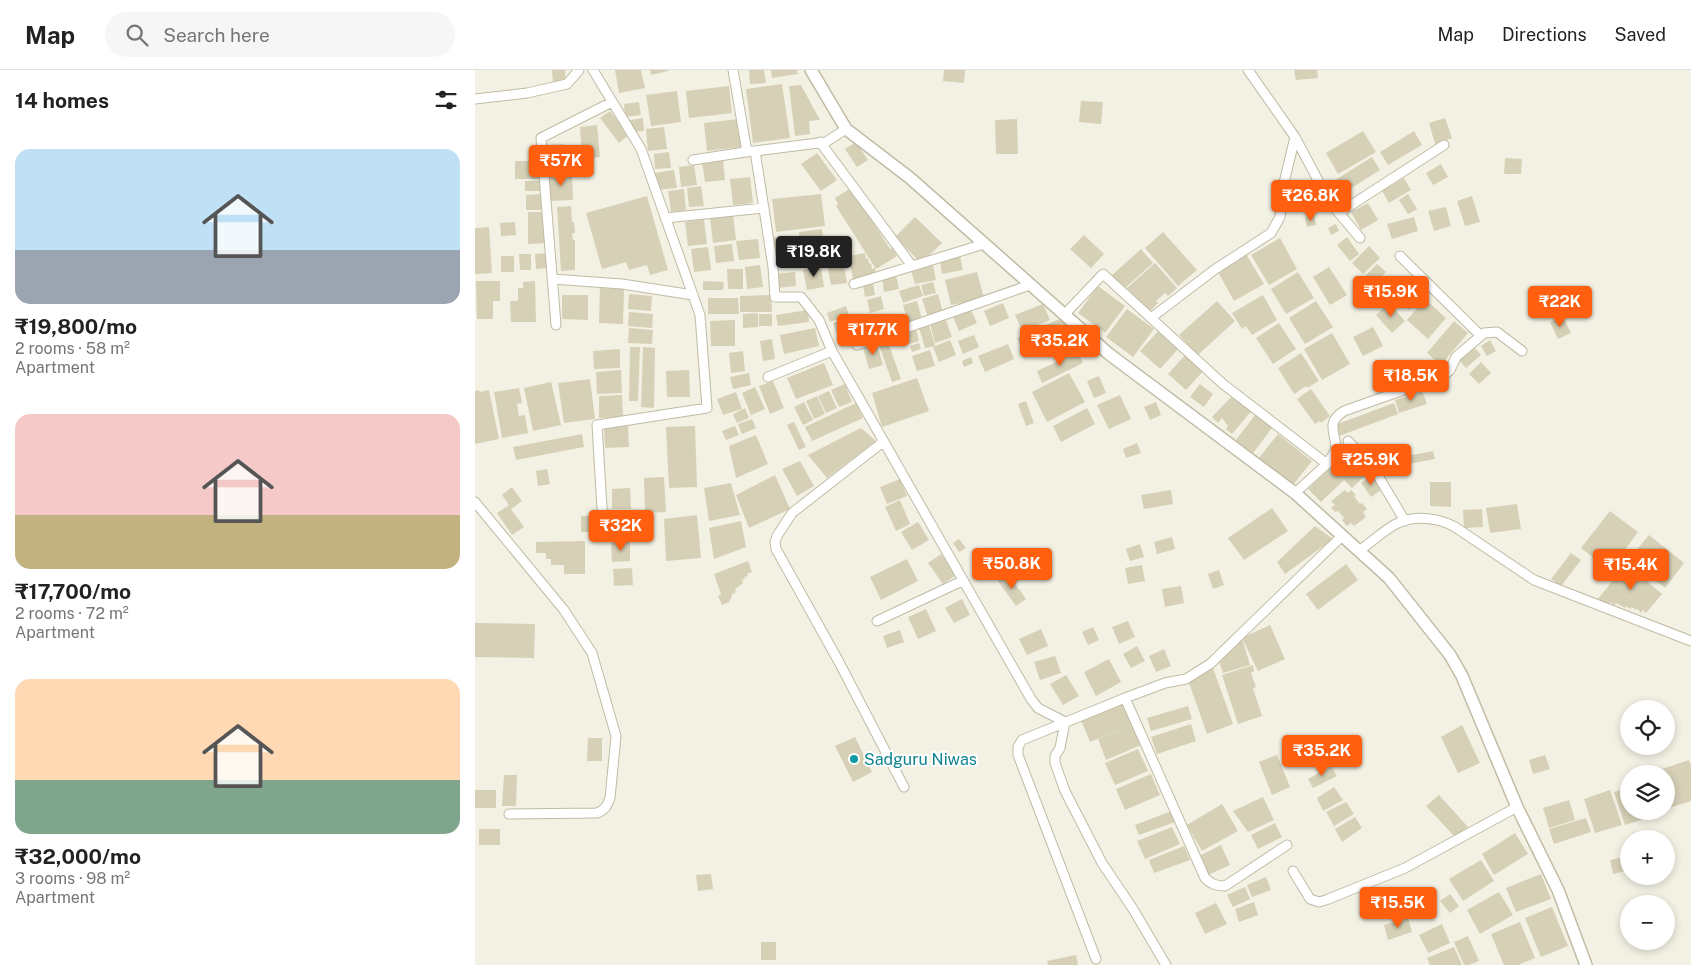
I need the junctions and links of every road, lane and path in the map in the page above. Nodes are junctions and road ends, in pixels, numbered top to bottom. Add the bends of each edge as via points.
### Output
1 (579, 70) edge
2 (593, 70) edge
3 (733, 70) edge
4 (811, 70) edge
5 (1248, 70) edge
6 (475, 99) edge
7 (612, 102) junction
8 (847, 129) junction
9 (1295, 136) junction
10 (820, 142) junction
11 (1444, 145) dead end
12 (751, 152) junction
13 (693, 160) dead end
14 (764, 208) junction
15 (1339, 212) junction
16 (665, 218) junction
17 (1360, 238) dead end
18 (984, 244) junction
19 (1400, 256) dead end
20 (912, 266) junction
21 (552, 279) junction
22 (854, 284) dead end
23 (1030, 285) junction
24 (693, 295) junction
25 (1064, 315) junction
26 (1151, 318) junction
27 (557, 325) dead end
28 (1480, 335) junction
29 (857, 345) dead end
30 (832, 351) junction
31 (1522, 351) dead end
32 (768, 377) dead end
33 (1347, 441) dead end
34 (883, 442) junction
35 (1327, 464) junction
36 (1295, 493) junction
37 (475, 502) edge
38 (1405, 520) junction
39 (603, 524) dead end
40 (1342, 536) junction
41 (1360, 550) junction
42 (962, 581) junction
43 (877, 621) dead end
44 (1691, 641) edge
45 (1125, 698) junction
46 (1065, 722) junction
47 (904, 787) dead end
48 (1517, 807) junction
49 (509, 814) dead end
50 (1287, 845) dead end
51 (1293, 870) dead end
52 (1096, 959) dead end
53 (1166, 965) edge
54 (1587, 965) edge

1 - 6 street via 567,84
2 - 7 street
3 - 12 street
4 - 8 street
5 - 9 street
7 - 16 street via 641,149
7 - 21 street via 541,138
8 - 10 street via 826,142
8 - 18 street via 910,178
9 - 15 street via 1329,201
9 - 26 street via 1283,187 1280,217 1271,232
10 - 12 street
10 - 20 street
11 - 15 street
12 - 13 street
12 - 14 street
14 - 16 street
14 - 30 street via 775,297 801,297 819,320
15 - 17 street
16 - 24 street
18 - 20 street
18 - 23 street
19 - 28 street
20 - 22 street
21 - 24 street via 622,284
21 - 27 street
23 - 25 street
23 - 29 street
24 - 39 street via 700,314 707,408 597,425
25 - 26 street via 1103,274
25 - 36 street via 1109,354
26 - 35 street via 1223,384
28 - 31 street via 1497,332
28 - 35 street via 1456,357 1443,376 1339,414 1332,426 1336,450
30 - 32 street
30 - 34 street
33 - 38 street via 1374,469
34 - 42 street
34 - 47 street via 792,513 775,542
35 - 36 street
36 - 40 street
37 - 49 street via 564,610 593,653 616,736 610,798 603,810 597,813
38 - 41 street
38 - 44 street via 1444,521 1534,580
40 - 41 street
40 - 45 street via 1210,664 1186,678
41 - 48 street via 1389,578 1450,655 1462,676
42 - 43 street
42 - 46 street via 1031,700 1038,708
45 - 46 street
45 - 50 street via 1210,883 1225,886
46 - 52 street via 1022,740 1018,756
46 - 53 street via 1060,748 1055,756 1065,791 1103,863
48 - 51 street via 1405,868 1319,902 1311,899
48 - 54 street via 1558,890

